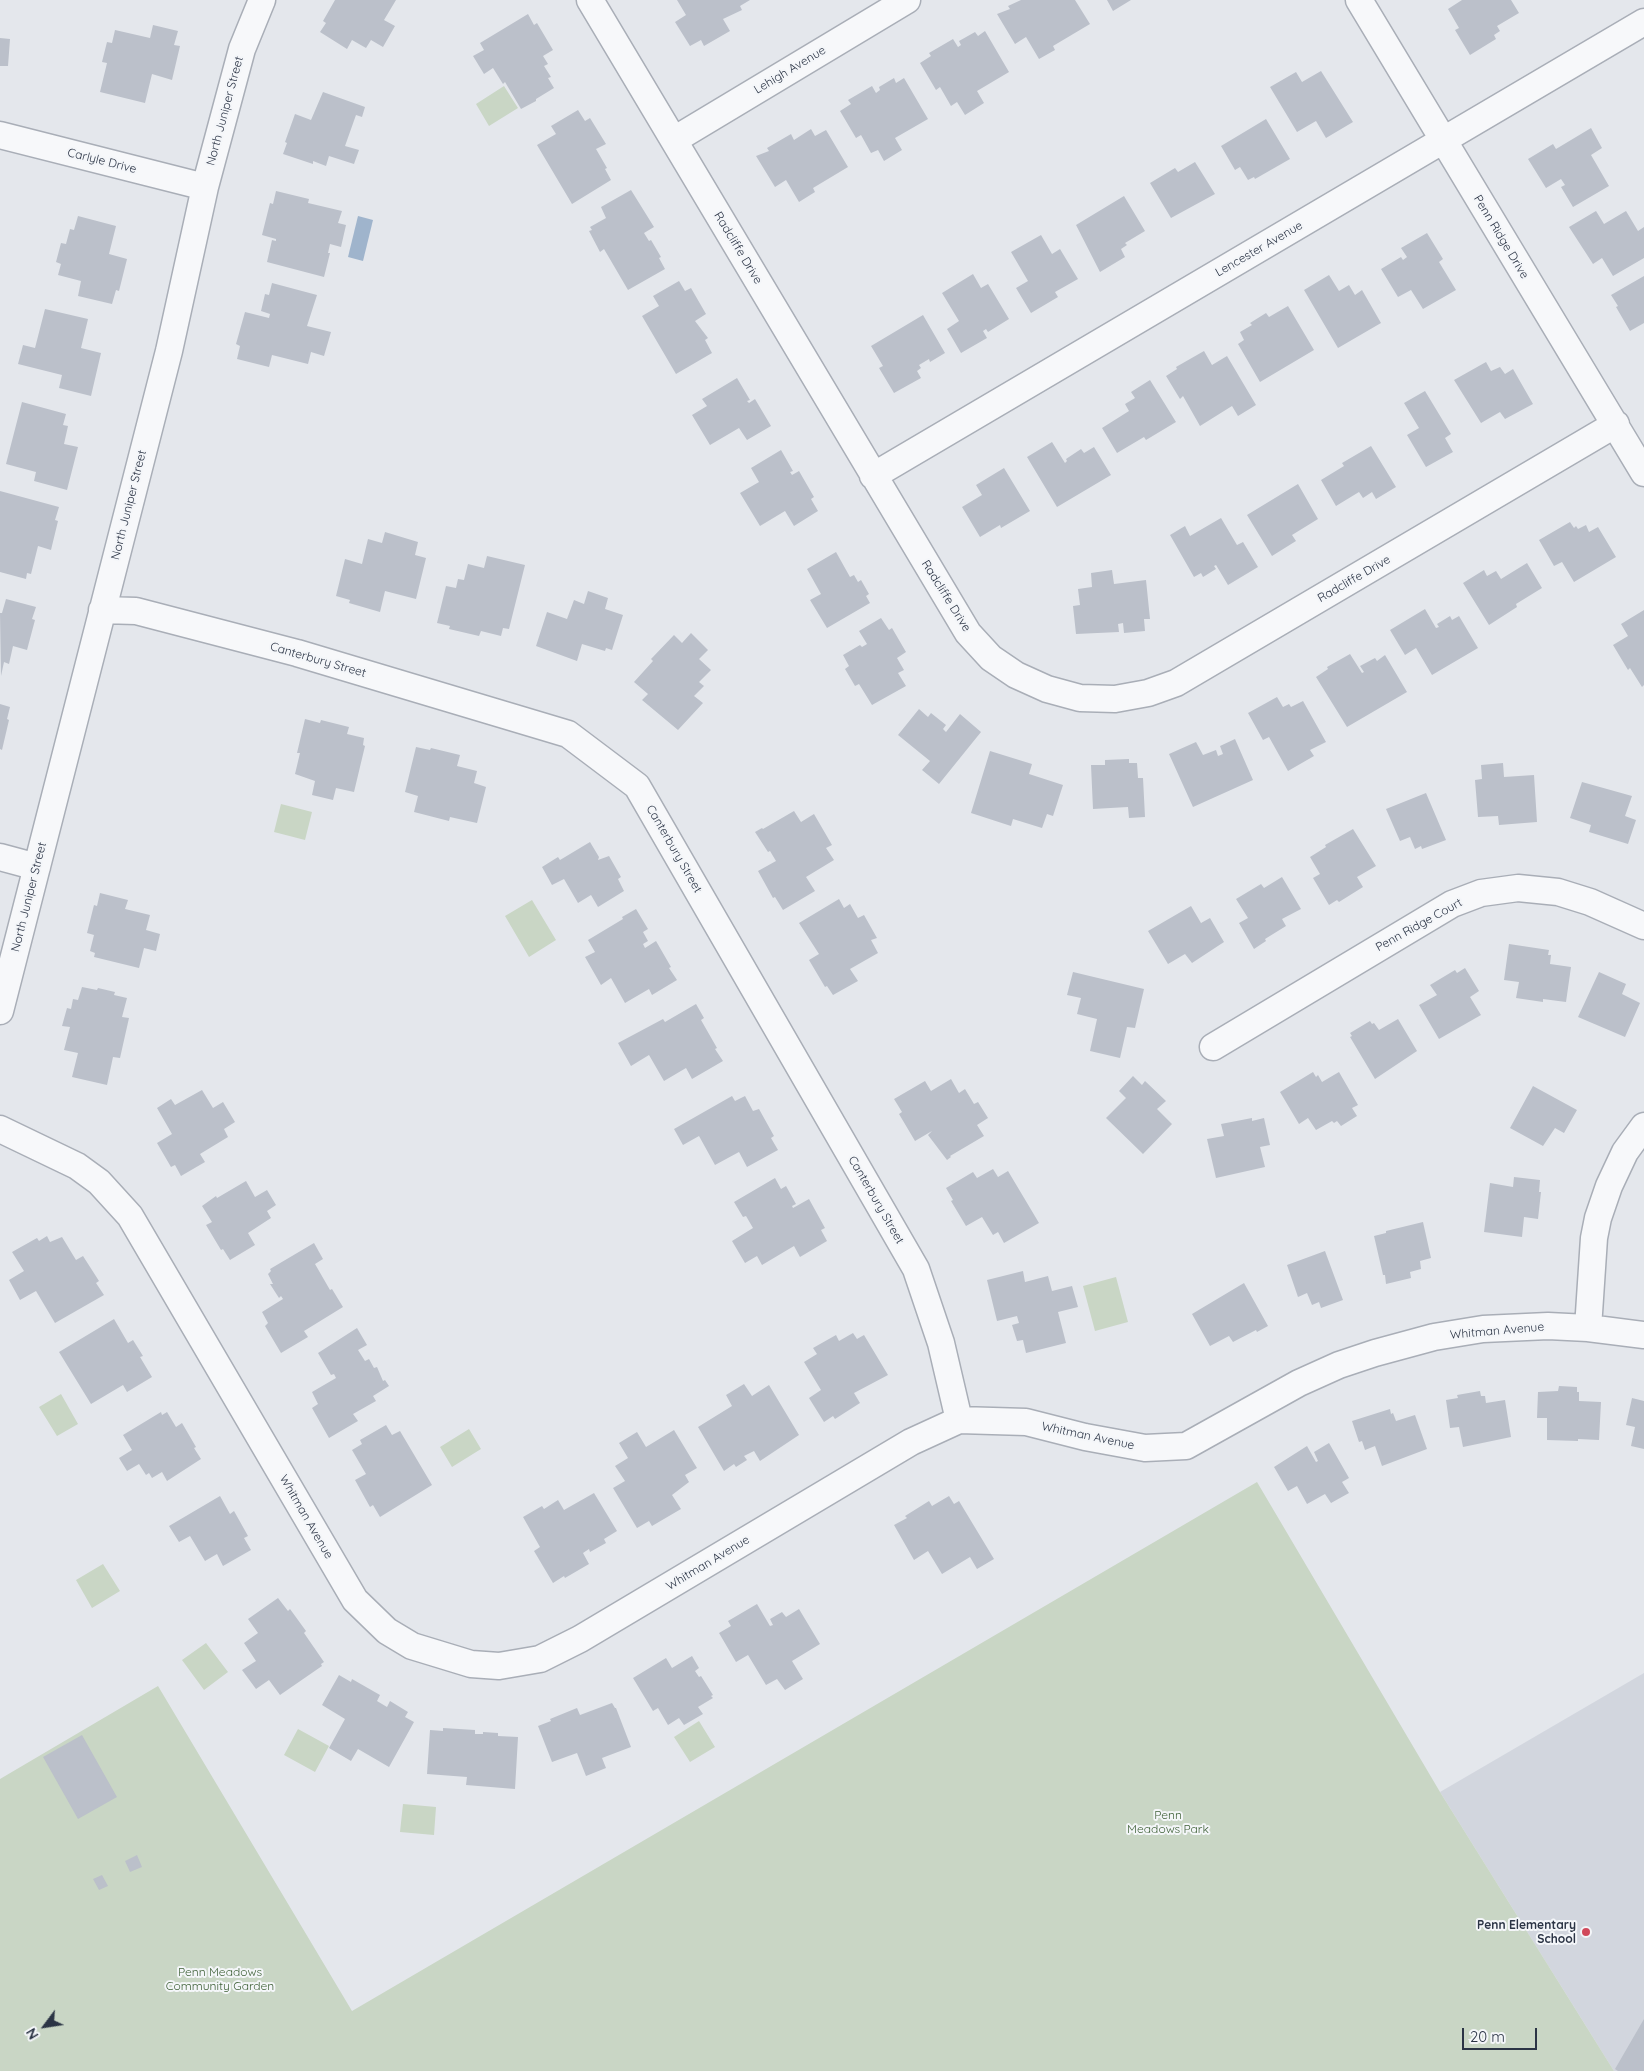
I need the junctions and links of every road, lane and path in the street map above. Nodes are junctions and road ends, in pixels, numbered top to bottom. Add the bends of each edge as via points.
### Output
1 (262, 0) edge
2 (590, 0) edge
3 (907, 0) edge
4 (1359, 0) edge
5 (1644, 22) edge
6 (0, 135) edge
7 (674, 140) junction
8 (1443, 140) junction
9 (205, 187) junction
10 (1616, 424) junction
11 (1644, 473) edge
12 (873, 476) junction
13 (102, 610) junction
14 (0, 857) edge
15 (37, 867) junction
16 (1644, 926) edge
17 (0, 1011) edge
18 (1213, 1046) dead end
19 (1644, 1126) edge
20 (0, 1129) edge
21 (1588, 1328) junction
22 (1644, 1334) edge
23 (959, 1420) junction

1 - 9 street, North Juniper Street via 242,49
2 - 7 street, Radcliffe Drive
3 - 7 street, Lehigh Avenue
4 - 8 street, Penn Ridge Drive
5 - 8 street, Lencester Avenue
6 - 9 street, Carlyle Drive
7 - 12 street, Radcliffe Drive
8 - 10 street, Penn Ridge Drive
8 - 12 street, Lencester Avenue
9 - 13 street, North Juniper Street via 168,351
10 - 11 street, Penn Ridge Drive
10 - 12 street, Radcliffe Drive via 1176,683 1148,693 1114,699 1080,698 1047,689 1016,675 991,658 968,633
13 - 15 street, North Juniper Street
13 - 23 street, Canterbury Street via 136,611 297,654 568,734 637,786 916,1269 941,1343
14 - 15 street
15 - 17 street, North Juniper Street
16 - 18 street, Penn Ridge Court via 1558,892 1518,888 1481,893 1452,904
19 - 21 street via 1625,1152 1598,1218
20 - 23 street, Whitman Avenue via 77,1166 100,1182 130,1216 355,1600 388,1631 412,1646 462,1662 499,1666 540,1659 580,1640 911,1442
21 - 22 street, Whitman Avenue
21 - 23 street, Whitman Avenue via 1483,1329 1434,1337 1374,1353 1299,1383 1186,1446 1145,1448 1026,1422

